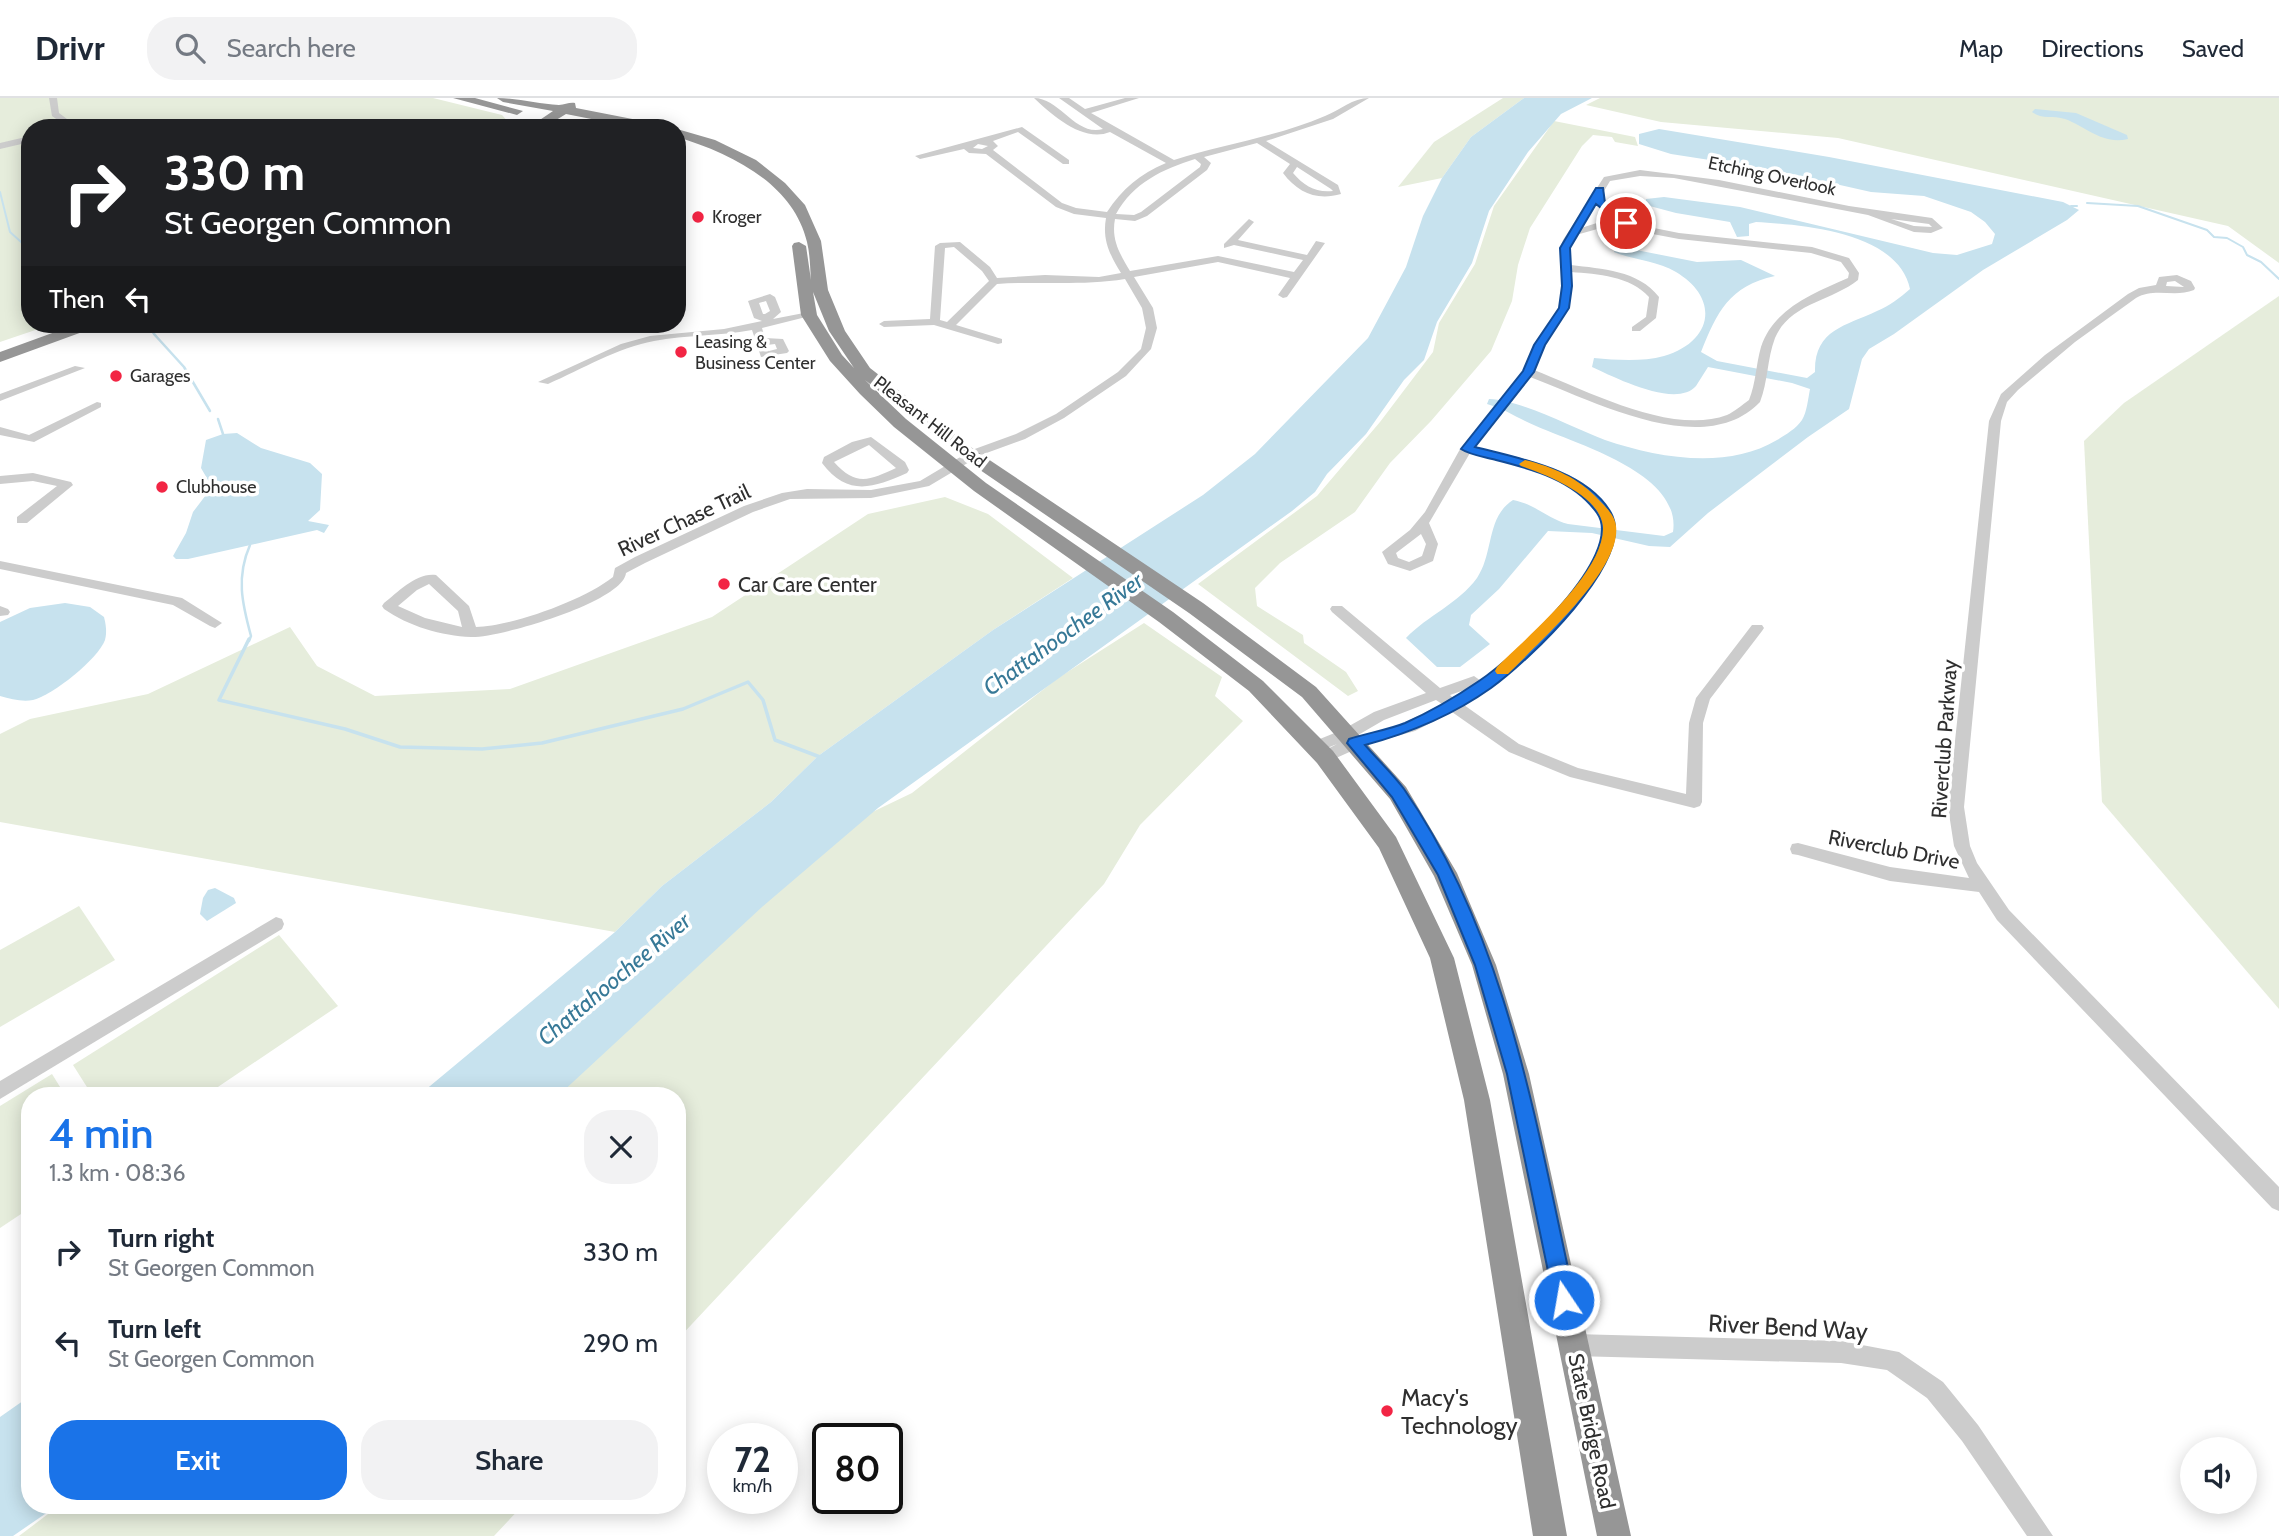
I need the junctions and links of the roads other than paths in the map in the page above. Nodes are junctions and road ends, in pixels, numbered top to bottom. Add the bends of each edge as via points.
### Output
1 (53, 98) edge
2 (459, 98) edge
3 (503, 98) edge
4 (581, 98) edge
5 (1038, 98) edge
6 (1063, 98) edge
7 (1135, 98) edge
8 (1365, 98) edge
9 (565, 104) edge
10 (551, 112) junction
11 (1084, 112) junction
12 (62, 119) edge
13 (522, 119) edge
14 (537, 119) edge
15 (578, 119) edge
16 (623, 119) edge
17 (1111, 129) junction
18 (686, 136) edge
19 (1258, 139) junction
20 (21, 141) edge
21 (686, 145) edge
22 (0, 146) edge
23 (986, 146) junction
24 (920, 156) dead end
25 (1197, 156) junction
26 (1066, 162) dead end
27 (1296, 162) junction
28 (1172, 163) junction
29 (1599, 190) junction
30 (1871, 213) junction
31 (1111, 216) junction
32 (1250, 222) dead end
33 (1647, 230) junction
34 (1573, 233) junction
35 (1232, 242) junction
36 (1320, 243) dead end
37 (1308, 258) junction
38 (1218, 259) junction
39 (1567, 268) junction
40 (1127, 275) junction
41 (1296, 276) junction
42 (994, 281) junction
43 (2161, 286) dead end
44 (1283, 295) dead end
45 (809, 315) junction
46 (764, 322) junction
47 (935, 322) junction
48 (884, 324) dead end
49 (948, 327) junction
50 (1636, 330) dead end
51 (38, 333) edge
52 (65, 333) edge
53 (779, 341) dead end
54 (998, 341) dead end
55 (0, 346) edge
56 (0, 357) edge
57 (79, 368) dead end
58 (864, 371) junction
59 (1528, 372) junction
60 (544, 382) dead end
61 (0, 398) edge
62 (97, 405) dead end
63 (0, 431) edge
64 (1467, 449) junction
65 (975, 458) junction
66 (903, 470) junction
67 (958, 470) junction
68 (0, 480) edge
69 (922, 489) junction
70 (22, 520) dead end
71 (1423, 523) dead end
72 (1070, 552) joint
73 (0, 565) edge
74 (1196, 608) joint
75 (1337, 610) dead end
76 (215, 623) dead end
77 (1756, 628) dead end
78 (470, 631) junction
79 (1444, 699) junction
80 (1350, 739) junction
81 (1320, 752) junction
82 (1798, 849) dead end
83 (1981, 886) junction
84 (276, 924) dead end
85 (0, 1091) edge
86 (2279, 1201) edge
87 (1574, 1345) junction
88 (1549, 1536) edge
89 (1614, 1536) edge
90 (2041, 1536) edge

1 - 12 street via 55,114
2 - 13 highway
3 - 10 highway
4 - 9 highway
5 - 17 street via 1084,131
6 - 11 street
7 - 11 street
8 - 19 street via 1332,116
9 - 10 highway
9 - 16 highway
10 - 14 highway
10 - 15 highway
11 - 17 street
17 - 28 street
18 - 58 highway, Pleasant Hill Road via 751,163 800,208 814,240 820,290 837,331
19 - 25 street
19 - 27 street
20 - 22 street
21 - 45 highway, Pleasant Hill Road via 730,162 782,205 796,230
23 - 24 street via 975,152 957,146
23 - 26 street via 1019,129
23 - 31 street via 1059,205
25 - 28 street
25 - 31 street via 1206,163 1205,168 1144,214
27 - 27 street via 1288,173 1304,188 1319,195 1338,192
28 - 31 street via 1129,189
29 - 30 street, Etching Overlook via 1606,179 1629,173 1665,174
29 - 33 street via 1600,204 1610,214
29 - 34 street, Etching Overlook
30 - 30 street, Etching Overlook via 1919,229 1938,228 1931,221
31 - 40 street, River Chase Trail via 1108,239
32 - 35 street
33 - 34 street via 1600,225
33 - 59 street via 1795,248 1833,264 1843,284 1804,303 1776,324 1769,337 1758,394 1747,410 1722,421 1657,419
34 - 39 street, Etching Overlook via 1565,248
35 - 37 street
35 - 38 street
36 - 37 street
37 - 41 street
38 - 40 street
38 - 41 street
39 - 50 street via 1625,279 1650,290 1654,297 1651,318
39 - 59 street, Etching Overlook via 1564,308
40 - 42 street
40 - 65 street, River Chase Trail via 1142,295 1152,321 1149,342 1137,361 1116,381
41 - 44 street
42 - 47 street via 956,244 940,246
42 - 49 street
43 - 83 street, Riverclub Parkway via 2130,297 2015,386 1998,407 1956,807 1962,846
45 - 46 street
45 - 58 highway via 823,325 850,366
45 - 67 highway, Pleasant Hill Road via 845,370
46 - 53 street via 761,342 765,355 783,351
46 - 60 street via 724,332 654,338
47 - 48 street
47 - 49 street
49 - 54 street
51 - 55 highway
52 - 56 highway
57 - 61 street
58 - 65 highway, Pleasant Hill Road
59 - 64 street, Etching Overlook
62 - 63 street via 30,439
64 - 71 street, Etching Overlook
64 - 79 street via 1540,467 1570,481 1604,512 1608,534 1583,589 1515,661 1491,680
65 - 67 street, River Chase Trail
65 - 74 highway, Pleasant Hill Road
66 - 66 street via 871,441 828,460 844,478 869,485
66 - 69 street
67 - 69 street, River Chase Trail
67 - 72 highway, Pleasant Hill Road
68 - 70 street via 33,477 67,485
69 - 78 street, River Chase Trail via 785,496 640,560 620,571 614,585 560,609 480,633
72 - 81 highway, Pleasant Hill Road via 1256,686
73 - 76 street via 177,601
74 - 80 highway, State Bridge Road via 1309,692
75 - 79 street
77 - 79 street via 1703,698 1696,723 1694,802 1614,785 1544,761 1488,731
78 - 78 street, River Chase Trail via 398,615 389,606 431,578 464,609
79 - 80 street via 1409,727
80 - 81 street
80 - 87 highway, State Bridge Road via 1398,793 1438,862 1484,965 1516,1074
81 - 88 highway via 1388,843 1442,958 1477,1100
82 - 83 street, Riverclub Drive via 1890,874
83 - 86 street, Riverclub Parkway via 2039,955
84 - 85 street
87 - 89 highway, State Bridge Road
87 - 90 street, River Bend Way via 1841,1352 1891,1360 1935,1390

